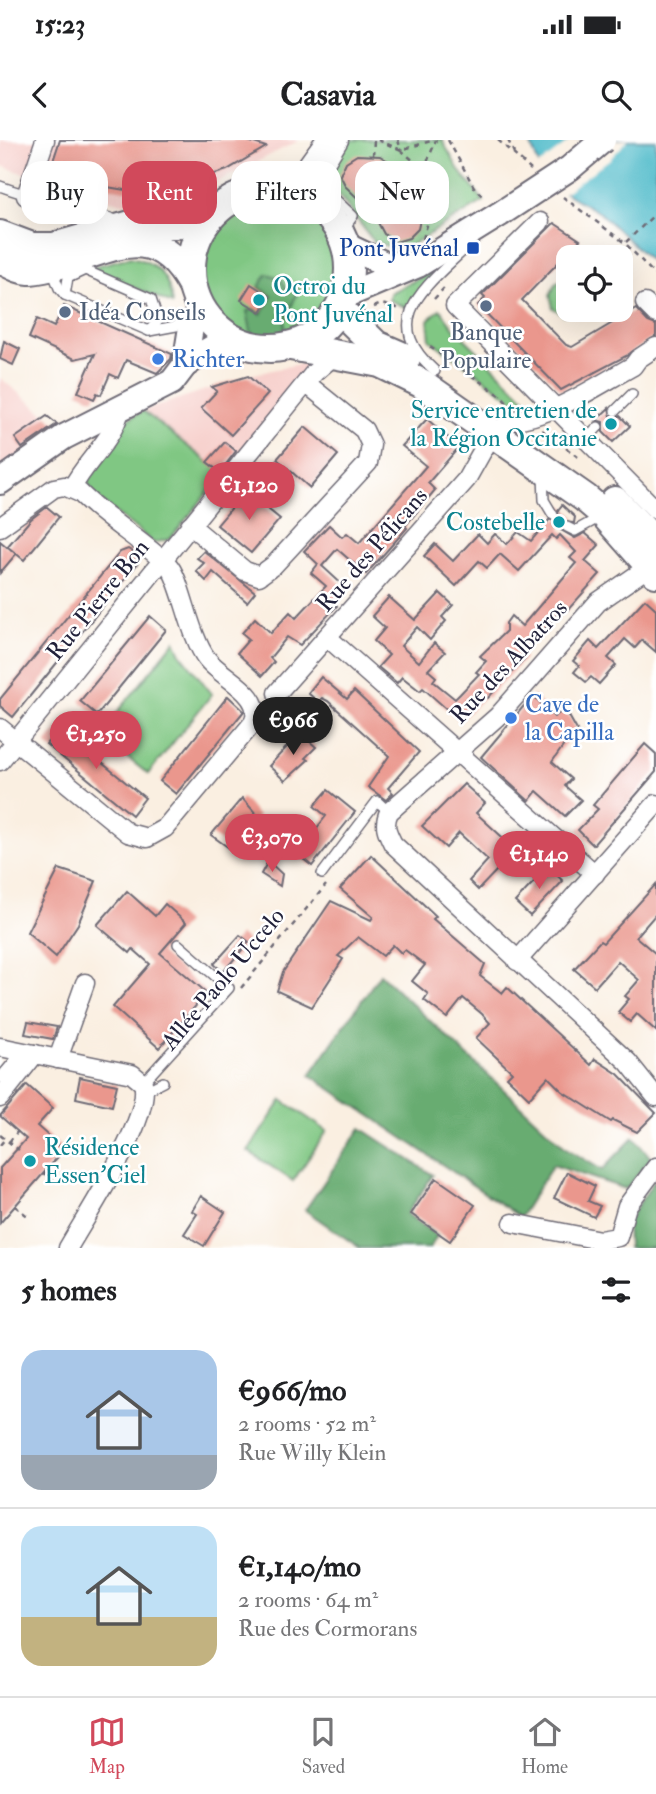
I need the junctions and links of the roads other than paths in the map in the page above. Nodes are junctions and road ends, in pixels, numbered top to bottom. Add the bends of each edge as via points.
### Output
1 (45, 140) edge
2 (325, 140) edge
3 (339, 140) edge
4 (603, 140) edge
5 (38, 161) edge
6 (310, 161) edge
7 (326, 161) edge
8 (0, 186) edge
9 (21, 194) edge
10 (494, 208) junction
11 (108, 217) edge
12 (540, 222) dead end
13 (175, 224) edge
14 (205, 224) edge
15 (334, 224) edge
16 (131, 225) junction
17 (0, 235) edge
18 (345, 245) junction
19 (0, 259) edge
20 (418, 265) junction
21 (50, 266) junction
22 (65, 295) junction
23 (196, 296) junction
24 (342, 302) junction
25 (149, 331) junction
26 (242, 342) junction
27 (291, 346) junction
28 (656, 347) edge
29 (335, 354) junction
30 (185, 365) junction
31 (435, 371) junction
32 (310, 379) junction
33 (632, 394) dead end
34 (554, 408) junction
35 (120, 410) junction
36 (615, 411) dead end
37 (500, 426) junction
38 (542, 467) junction
39 (0, 482) edge
40 (72, 488) junction
41 (656, 510) edge
42 (604, 514) junction
43 (553, 515) dead end
44 (190, 525) junction
45 (0, 527) edge
46 (567, 527) dead end
47 (161, 560) junction
48 (654, 561) edge
49 (327, 637) junction
50 (277, 693) dead end
51 (0, 728) edge
52 (16, 741) junction
53 (457, 752) junction
54 (0, 761) edge
55 (656, 804) edge
56 (387, 820) junction
57 (322, 874) dead end
58 (595, 874) junction
59 (178, 944) dead end
60 (517, 961) junction
61 (85, 983) dead end
62 (0, 1047) edge
63 (29, 1053) junction
64 (58, 1059) junction
65 (0, 1078) edge
66 (163, 1082) dead end
67 (144, 1087) junction
68 (656, 1097) edge
69 (0, 1098) edge
70 (656, 1167) edge
71 (513, 1223) dead end
72 (68, 1248) edge

1 - 5 street
2 - 6 street
3 - 7 street
4 - 10 main road, bridge via 570,169
8 - 9 lane
10 - 20 main road
10 - 31 lane via 412,303 407,318 409,339
11 - 16 lane
12 - 34 street via 455,306
13 - 16 main road
14 - 23 main road via 191,261
15 - 18 main road
16 - 17 main road via 54,247 32,247
18 - 20 main road via 385,264
18 - 24 main road via 349,262
19 - 21 main road via 27,271
20 - 24 main road
21 - 22 lane
21 - 23 main road via 137,241 155,247 184,269
22 - 25 lane
22 - 25 lane via 68,278 85,270 151,299 158,320
23 - 25 lane via 176,326
23 - 26 main road via 222,331
23 - 30 main road
24 - 27 main road via 312,337
24 - 31 main road via 376,345
26 - 27 main road
26 - 30 main road via 215,346
27 - 29 main road
27 - 32 street via 311,360 315,368
28 - 34 street via 636,355 633,366
29 - 32 street, Rue Pierre Bon
29 - 37 main road via 380,363
30 - 35 main road via 172,383
31 - 37 main road
32 - 44 street, Rue Pierre Bon
32 - 44 street via 364,430 371,445 368,463 259,576 245,572
33 - 36 lane
34 - 37 street
34 - 41 street via 592,433
35 - 39 main road via 64,437
35 - 40 street via 114,430 81,469
37 - 38 main road
37 - 48 main road via 596,484
37 - 49 street, Rue des Pélicans via 466,480
38 - 42 main road
38 - 43 lane via 544,500
40 - 45 street via 58,486 44,492
40 - 47 street
42 - 46 lane via 575,531
42 - 48 main road
44 - 47 street, Rue Pierre Bon
47 - 52 street, Rue Pierre Bon
47 - 52 street via 170,567 197,644 209,662 255,704 253,723 165,828 147,838 128,833
48 - 53 street, Rue des Albatros via 598,603 498,716
49 - 50 street, Rue des Pélicans
49 - 53 street
51 - 52 street
52 - 54 street, Rue Pierre Bon
53 - 56 street, Rue des Albatros
53 - 58 street
55 - 58 street
56 - 57 lane via 377,802
56 - 60 street via 393,845
58 - 60 street
59 - 67 lane via 229,988
60 - 68 street via 628,1062
61 - 64 street
62 - 63 street
63 - 64 street
63 - 65 lane
63 - 69 street
64 - 67 street via 132,1073
66 - 67 lane, Allée Paolo Uccelo
67 - 72 street via 143,1108
70 - 71 street via 627,1206 618,1237 600,1240

